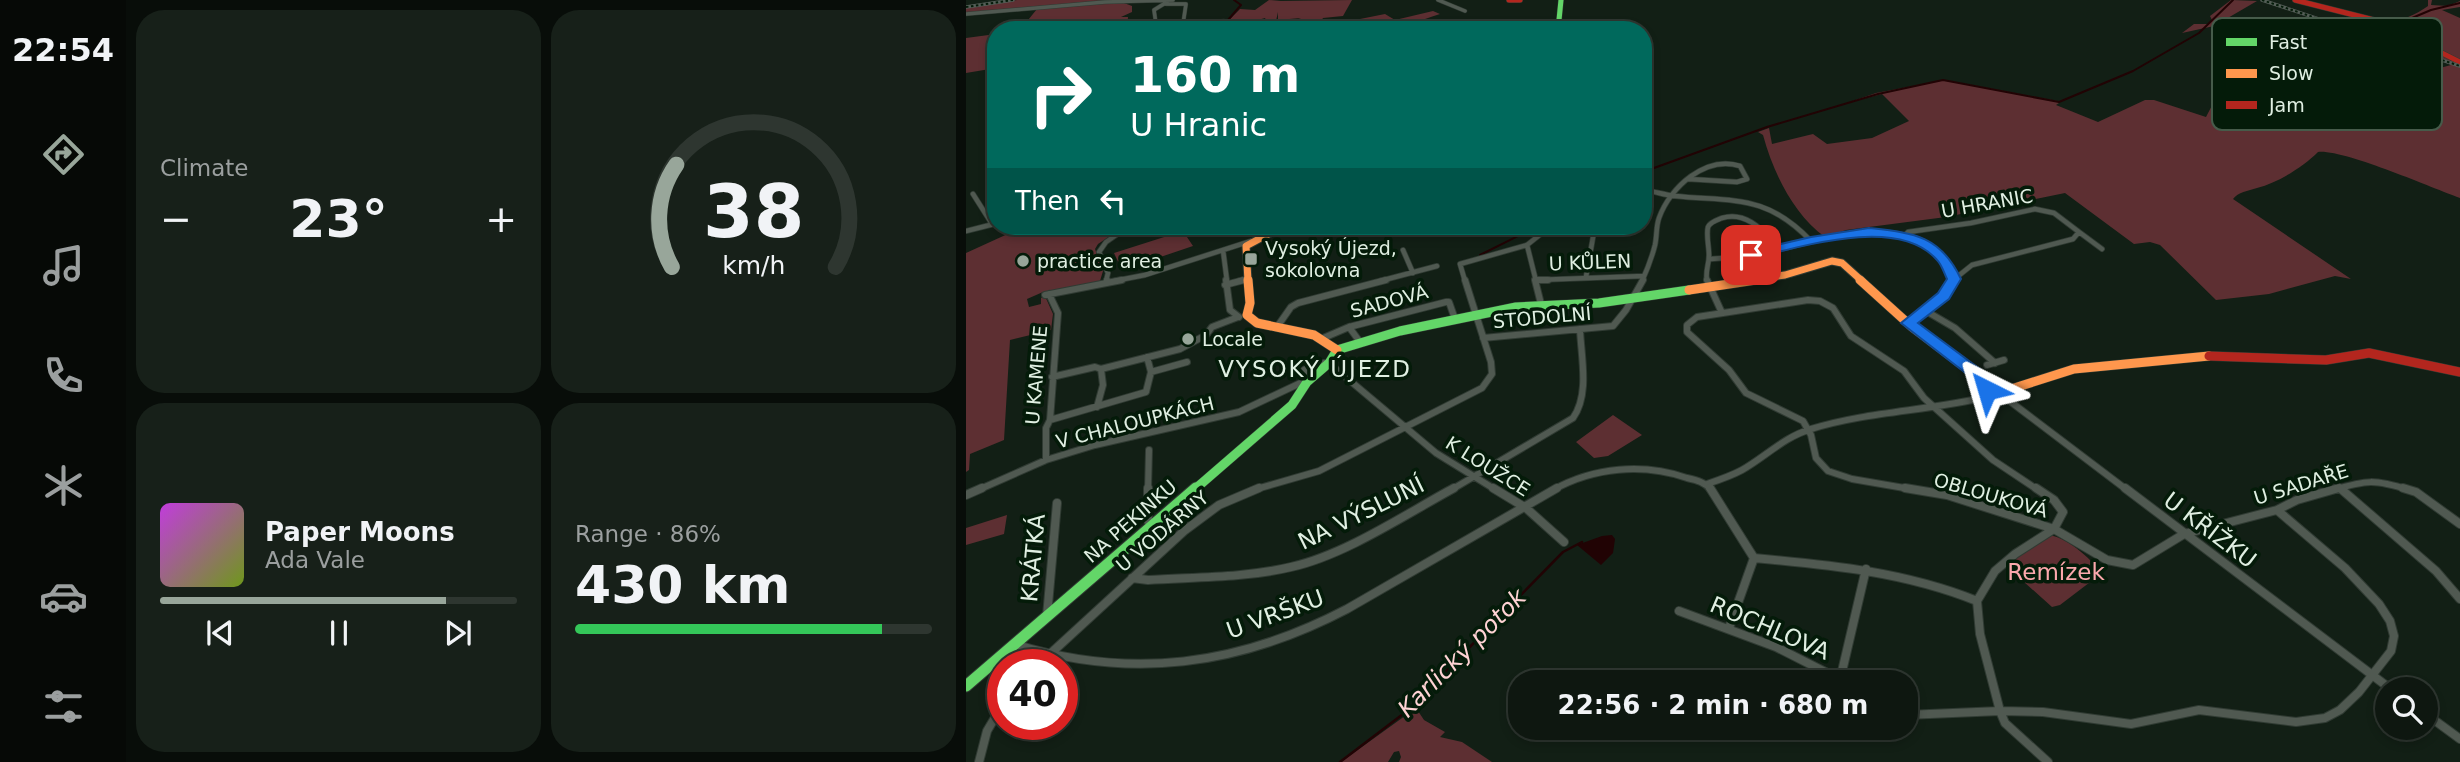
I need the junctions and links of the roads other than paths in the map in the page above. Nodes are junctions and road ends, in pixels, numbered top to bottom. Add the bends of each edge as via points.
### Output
1 (1173, 0) edge
2 (1438, 0) edge
3 (1509, 0) edge
4 (1520, 0) edge
5 (1560, 0) edge
6 (2295, 0) edge
7 (1163, 5) junction
8 (1465, 11) dead end
9 (966, 14) edge
10 (2363, 18) edge
11 (1156, 21) edge
12 (1183, 21) edge
13 (1559, 21) edge
14 (2442, 53) edge
15 (2460, 62) edge
16 (1688, 179) junction
17 (1652, 192) edge
18 (973, 194) dead end
19 (1673, 196) junction
20 (987, 214) edge
21 (987, 226) edge
22 (966, 231) edge
23 (2079, 232) junction
24 (1116, 235) edge
25 (1264, 235) edge
26 (1540, 235) edge
27 (1593, 235) edge
28 (1904, 236) junction
29 (1253, 240) junction
30 (1811, 241) junction
31 (1527, 245) junction
32 (1781, 248) junction
33 (2102, 249) dead end
34 (1223, 250) junction
35 (1403, 250) dead end
36 (1709, 259) junction
37 (1437, 266) dead end
38 (1413, 272) junction
39 (1644, 276) junction
40 (1586, 277) junction
41 (1249, 278) junction
42 (1954, 279) junction
43 (1536, 280) junction
44 (1106, 283) junction
45 (1226, 285) junction
46 (1709, 288) junction
47 (1632, 299) junction
48 (1541, 304) junction
49 (1926, 311) junction
50 (1723, 313) junction
51 (1476, 315) junction
52 (1243, 316) junction
53 (1455, 319) junction
54 (1909, 323) junction
55 (1277, 327) junction
56 (1349, 327) junction
57 (1580, 329) junction
58 (1483, 338) junction
59 (1321, 339) junction
60 (1360, 342) junction
61 (1336, 350) junction
62 (1147, 357) junction
63 (2004, 360) dead end
64 (1187, 362) dead end
65 (1329, 363) junction
66 (1995, 363) junction
67 (1987, 365) dead end
68 (1101, 369) junction
69 (1151, 372) junction
70 (2460, 372) edge
71 (1052, 377) junction
72 (1311, 378) junction
73 (1990, 386) junction
74 (2008, 394) junction
75 (1990, 396) junction
76 (1097, 407) junction
77 (1939, 409) junction
78 (1050, 420) junction
79 (1407, 427) junction
80 (1809, 429) junction
81 (1149, 450) dead end
82 (1046, 460) junction
83 (1477, 476) junction
84 (1707, 484) junction
85 (2341, 489) junction
86 (966, 495) edge
87 (1057, 503) dead end
88 (1525, 508) junction
89 (2277, 510) junction
90 (2460, 524) edge
91 (1152, 525) junction
92 (2054, 529) junction
93 (2183, 534) junction
94 (1564, 542) dead end
95 (1754, 558) junction
96 (1866, 569) junction
97 (1132, 578) junction
98 (2460, 599) edge
99 (1977, 601) junction
100 (1679, 611) dead end
101 (1047, 616) junction
102 (1729, 628) junction
103 (1014, 644) junction
104 (1028, 649) edge
105 (1055, 649) edge
106 (1078, 661) edge
107 (1822, 670) edge
108 (1844, 670) edge
109 (2373, 675) junction
110 (2376, 677) edge
111 (966, 686) edge
112 (2000, 711) junction
113 (1918, 714) edge
114 (2438, 723) edge
115 (987, 731) edge
116 (2460, 739) edge
117 (979, 762) edge
118 (2048, 762) edge

1 - 7 street
1 - 9 street
2 - 8 street
3 - 4 street
5 - 13 street
6 - 10 street
7 - 11 street via 1154,10
7 - 12 street via 1185,4
14 - 15 street
16 - 16 street via 1727,163 1740,166 1747,177 1740,182
16 - 19 street, STODOLNÍ
17 - 19 street
18 - 20 street
19 - 30 street via 1759,203 1790,221
19 - 39 street, STODOLNÍ via 1658,219 1656,243
21 - 22 street
23 - 28 street, U HRANIC via 2054,213 2035,208
23 - 33 street, U HRANIC
23 - 42 street via 2068,240 1979,262
24 - 44 street via 1099,253 1108,272
25 - 29 street
26 - 31 street
27 - 40 street
28 - 30 street via 1869,232
28 - 42 street via 1936,251
29 - 34 street
29 - 41 street via 1246,248
30 - 32 street
31 - 43 street
31 - 51 street via 1460,264
32 - 36 street
32 - 36 street via 1750,220 1724,217 1709,226
34 - 44 street
34 - 45 street
35 - 38 street
36 - 46 street via 1705,268
37 - 38 street
38 - 55 street via 1298,303
39 - 40 street, U KŮLEN
39 - 47 street, STODOLNÍ
40 - 43 street, U KŮLEN
41 - 45 street
41 - 52 street
42 - 49 street
43 - 48 street
44 - 71 street, U KAMENE via 1047,295 1058,313
45 - 52 street via 1230,310
46 - 47 street
46 - 50 street
46 - 54 street via 1837,261
47 - 48 street
47 - 57 street, STODOLNÍ via 1613,326
48 - 51 street
49 - 54 street
49 - 66 street via 1955,328
50 - 77 street via 1808,300 1828,304 1851,336 1904,371 1917,391
50 - 80 street via 1691,320 1687,332 1729,370 1746,393 1796,417
51 - 53 street
51 - 58 street
52 - 55 street
52 - 62 street via 1212,327 1208,335 1187,346
53 - 56 street, SADOVÁ via 1446,302
53 - 60 street
54 - 73 street
55 - 59 street
56 - 59 street, SADOVÁ
56 - 60 street
57 - 58 street, STODOLNÍ
57 - 83 street, NA VÝSLUNÍ via 1583,396 1577,413
58 - 79 street, U VODÁRNY via 1492,374 1489,381
59 - 61 street
60 - 61 street
61 - 65 street
62 - 68 street
62 - 69 street
63 - 66 street
64 - 69 street
65 - 72 street, NA PEKINKU
65 - 79 street, K LOUŽCE
66 - 67 street
68 - 71 street
68 - 76 street via 1103,385
69 - 76 street via 1146,392
70 - 74 street via 2369,354 2326,360 2214,356 2074,369
71 - 78 street, U KAMENE
72 - 82 street, V CHALOUPKÁCH via 1239,412
72 - 91 street, NA PEKINKU via 1292,405
73 - 74 street via 2000,385
73 - 75 street
74 - 75 street via 2001,400
74 - 93 street, U KŘÍŽKU
75 - 77 street
76 - 78 street
77 - 80 street via 1880,413
77 - 92 street, OBLOUKOVÁ via 1993,460 2060,505 2062,517
78 - 82 street, U KAMENE
79 - 83 street, K LOUŽCE via 1436,453
79 - 97 street, U VODÁRNY via 1320,471 1255,489 1219,505
80 - 84 street via 1783,440 1740,471
80 - 92 street, OBLOUKOVÁ via 1816,458 1828,471 1947,495
81 - 91 street via 1147,505
82 - 86 street, V CHALOUPKÁCH
83 - 88 street, K LOUŽCE
83 - 97 street, NA VÝSLUNÍ via 1334,552 1293,567 1258,573
84 - 88 street, U VRŠKU via 1652,469 1618,469 1564,484
84 - 95 street
85 - 89 street, U SADAŘE
85 - 90 street, U SADAŘE via 2364,481 2399,485 2430,500
85 - 98 street via 2436,571
87 - 101 street, KRÁTKÁ
88 - 94 street, K LOUŽCE
88 - 106 street, U VRŠKU via 1312,625 1243,649 1150,665
89 - 93 street, U SADAŘE
89 - 109 street via 2334,556 2390,622 2393,648
91 - 101 street, NA PEKINKU
92 - 93 street, U SADAŘE via 2107,560 2133,565
92 - 99 street via 1995,571
93 - 109 street, U KŘÍŽKU
95 - 96 street
95 - 102 street
96 - 99 street via 1919,579
96 - 108 street
97 - 105 street, U VODÁRNY
99 - 112 street via 1980,634
100 - 102 street, ROCHLOVA
101 - 103 street, NA PEKINKU
102 - 107 street, ROCHLOVA
103 - 104 street, U VRŠKU
103 - 111 street, NA PEKINKU
109 - 110 street, U KŘÍŽKU
109 - 112 street via 2344,708 2325,718 2295,721 2208,709 2157,721 2110,723 2060,714
112 - 113 street
112 - 118 street via 2004,723
114 - 116 street
115 - 117 street

